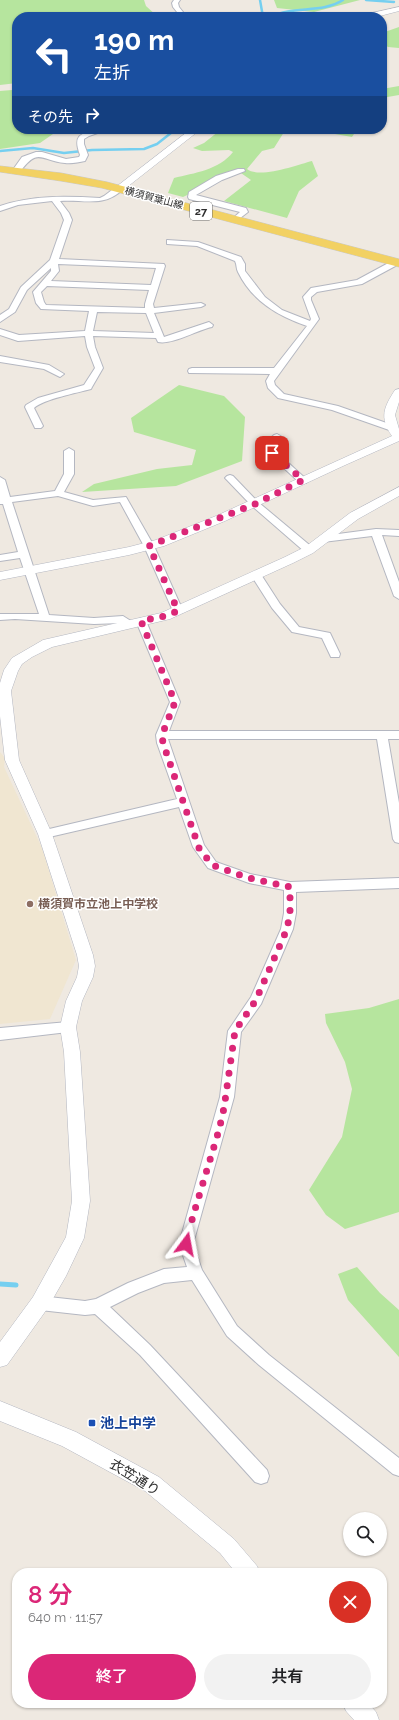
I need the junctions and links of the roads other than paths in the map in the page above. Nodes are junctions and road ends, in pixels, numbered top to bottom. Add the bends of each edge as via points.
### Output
1 (177, 0) edge
2 (399, 9) edge
3 (180, 12) edge
4 (387, 12) edge
5 (86, 134) edge
6 (191, 134) edge
7 (0, 164) edge
8 (18, 168) junction
9 (0, 169) edge
10 (240, 171) dead end
11 (122, 187) junction
12 (55, 200) junction
13 (0, 209) edge
14 (238, 217) junction
15 (170, 242) dead end
16 (398, 260) edge
17 (54, 261) junction
18 (45, 283) junction
19 (155, 288) junction
20 (201, 305) dead end
21 (94, 309) junction
22 (149, 311) junction
23 (0, 319) edge
24 (209, 325) dead end
25 (312, 325) junction
26 (0, 332) edge
27 (88, 333) junction
28 (160, 336) junction
29 (0, 359) edge
30 (192, 371) dead end
31 (276, 371) junction
32 (60, 374) dead end
33 (399, 392) edge
34 (38, 426) dead end
35 (396, 434) edge
36 (277, 437) dead end
37 (69, 451) dead end
38 (230, 478) dead end
39 (0, 480) edge
40 (303, 480) junction
41 (399, 491) edge
42 (58, 493) junction
43 (3, 501) edge
44 (255, 504) junction
45 (376, 532) junction
46 (399, 532) edge
47 (323, 540) junction
48 (149, 546) junction
49 (309, 550) junction
50 (24, 554) junction
51 (0, 558) edge
52 (30, 572) junction
53 (0, 576) edge
54 (256, 576) junction
55 (399, 597) edge
56 (178, 611) junction
57 (0, 617) edge
58 (45, 618) junction
59 (135, 622) junction
60 (335, 654) dead end
61 (162, 735) junction
62 (382, 735) junction
63 (399, 735) edge
64 (182, 802) junction
65 (44, 834) junction
66 (399, 839) edge
67 (399, 883) edge
68 (290, 887) junction
69 (68, 1027) junction
70 (0, 1034) edge
71 (196, 1273) junction
72 (40, 1303) junction
73 (98, 1306) junction
74 (0, 1358) edge
75 (0, 1411) edge
76 (399, 1468) edge
77 (261, 1476) dead end
78 (246, 1568) edge
79 (358, 1708) edge
80 (368, 1720) edge

1 - 3 street via 175,3
2 - 4 street
5 - 8 street via 80,138 84,155 82,159 66,161 36,154 25,159
6 - 11 street
7 - 8 main road, 横須賀葉山線 / 27
8 - 9 main road, 横須賀葉山線 / 27
8 - 11 main road, 横須賀葉山線 / 27
10 - 14 street via 219,178 192,194 192,197 243,210
11 - 12 street via 100,200
11 - 14 main road, 横須賀葉山線 / 27
12 - 13 street via 17,203
12 - 17 street via 68,220
14 - 16 main road, 横須賀葉山線 / 27
15 - 25 street via 198,244 238,259 241,271 262,298 275,309
16 - 25 street via 359,282 314,290 307,297 307,303 315,319
17 - 18 street via 55,271
17 - 19 street via 161,266
17 - 23 street via 24,289 12,310
18 - 19 street
18 - 21 street via 37,292 44,307
19 - 22 street
20 - 22 street
21 - 22 street
21 - 27 street
22 - 28 street
24 - 28 street via 199,326 168,339 161,340
25 - 31 street
26 - 27 street via 18,338
27 - 28 street
27 - 34 street via 99,370 88,387 32,403 29,407
29 - 32 street via 46,367
30 - 31 street
31 - 35 street via 270,382 281,396 334,408 375,423
33 - 35 street via 390,406 388,417
35 - 40 street
36 - 40 street via 266,447
37 - 42 street via 69,474
38 - 44 street
39 - 43 street
40 - 44 street
41 - 47 street via 354,516
42 - 43 street
42 - 48 street via 93,503 123,499
43 - 50 street
44 - 48 street
44 - 49 street
45 - 46 street
45 - 47 street
45 - 55 street
47 - 49 street
48 - 52 street
48 - 56 street
49 - 54 street
50 - 51 street
50 - 52 street
52 - 53 street
52 - 58 street
54 - 56 street
54 - 60 street via 296,630 326,635
56 - 59 street
57 - 58 street
58 - 59 street via 94,621 123,619
59 - 61 street via 175,702
59 - 65 street via 64,638 38,648 18,661 6,680 4,691 12,760
61 - 62 street
61 - 64 street
62 - 63 street
62 - 66 street
64 - 65 street
64 - 68 street via 199,848 212,865 249,878
65 - 69 street via 86,961 85,977 74,1001
67 - 68 street
68 - 71 street via 287,929 256,1000 235,1031 225,1104 186,1244
69 - 70 street
69 - 72 street via 72,1052 81,1201 74,1238
71 - 73 street via 164,1276
71 - 76 street via 232,1331 264,1360
72 - 73 street via 85,1308
72 - 74 street
73 - 77 street via 145,1350
75 - 78 street, 衣笠通り via 69,1438 152,1484 227,1546
79 - 80 street

